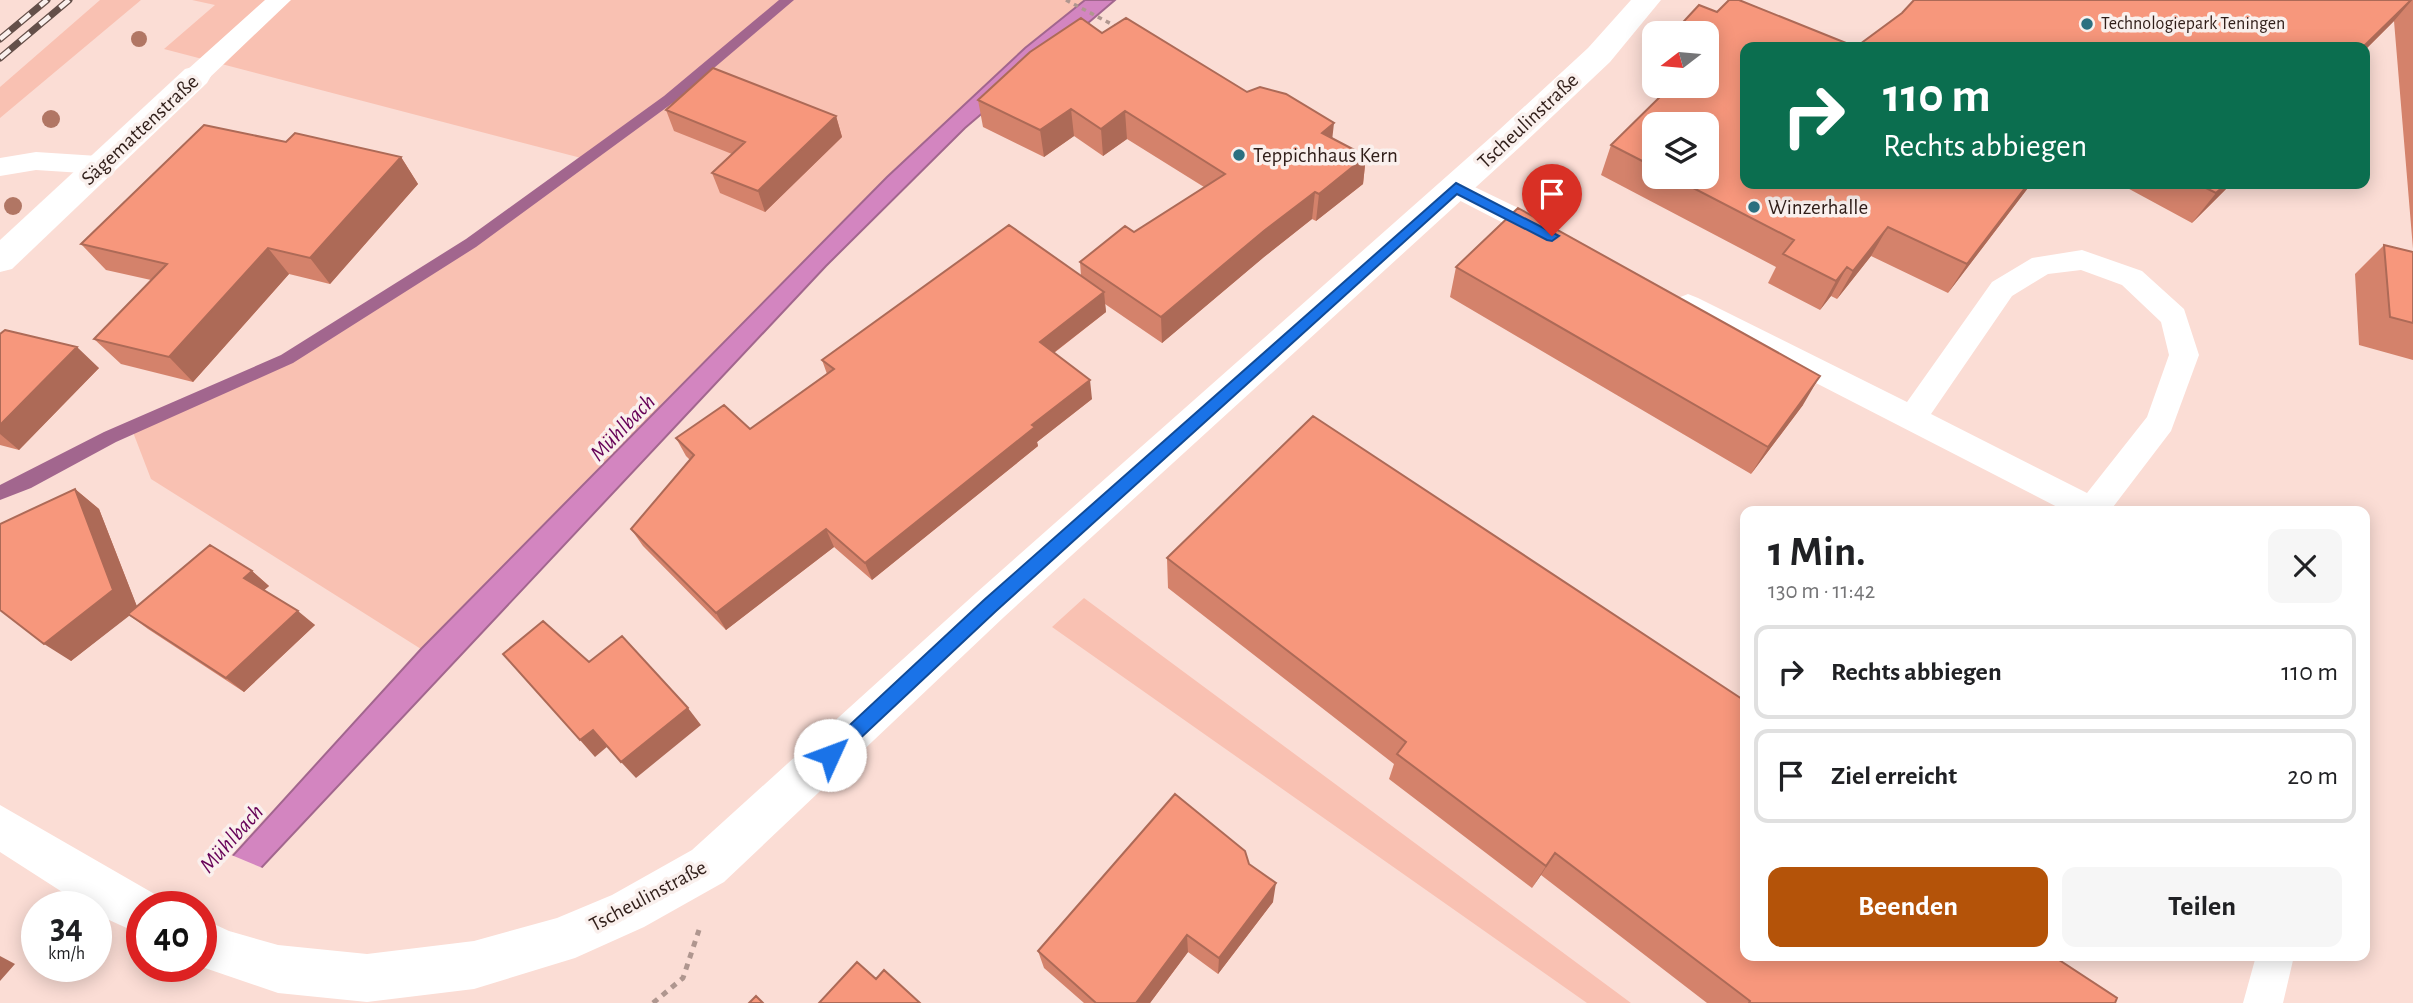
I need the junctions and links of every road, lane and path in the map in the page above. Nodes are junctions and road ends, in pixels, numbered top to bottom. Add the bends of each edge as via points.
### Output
1 (279, 0) edge
2 (1647, 0) edge
3 (1067, 1) edge
4 (1118, 27) edge
5 (196, 76) joint
6 (98, 165) junction
7 (0, 167) edge
8 (1456, 187) junction
9 (1567, 244) edge
10 (0, 260) edge
11 (1665, 293) edge
12 (1912, 418) junction
13 (2086, 506) edge
14 (2097, 506) edge
15 (0, 827) edge
16 (708, 866) junction
17 (124, 903) edge
18 (217, 948) edge
19 (2274, 961) edge
20 (363, 990) edge
21 (653, 1003) edge
22 (2263, 1003) edge

1 - 5 lane, Sägemattenstraße
2 - 8 street, Tscheulinstraße via 1599,55
3 - 4 path
5 - 6 street, Sägemattenstraße
6 - 7 lane via 55,160
6 - 10 street, Sägemattenstraße
8 - 9 lane
8 - 16 street, Tscheulinstraße via 1000,596
11 - 12 lane
12 - 13 lane
12 - 14 lane via 2002,289 2042,265 2082,260 2132,278 2174,317 2184,355 2160,422
15 - 17 street
16 - 20 street, Tscheulinstraße via 628,911 558,942
16 - 21 path via 696,944 683,978
18 - 20 street, Tscheulinstraße
19 - 22 lane

